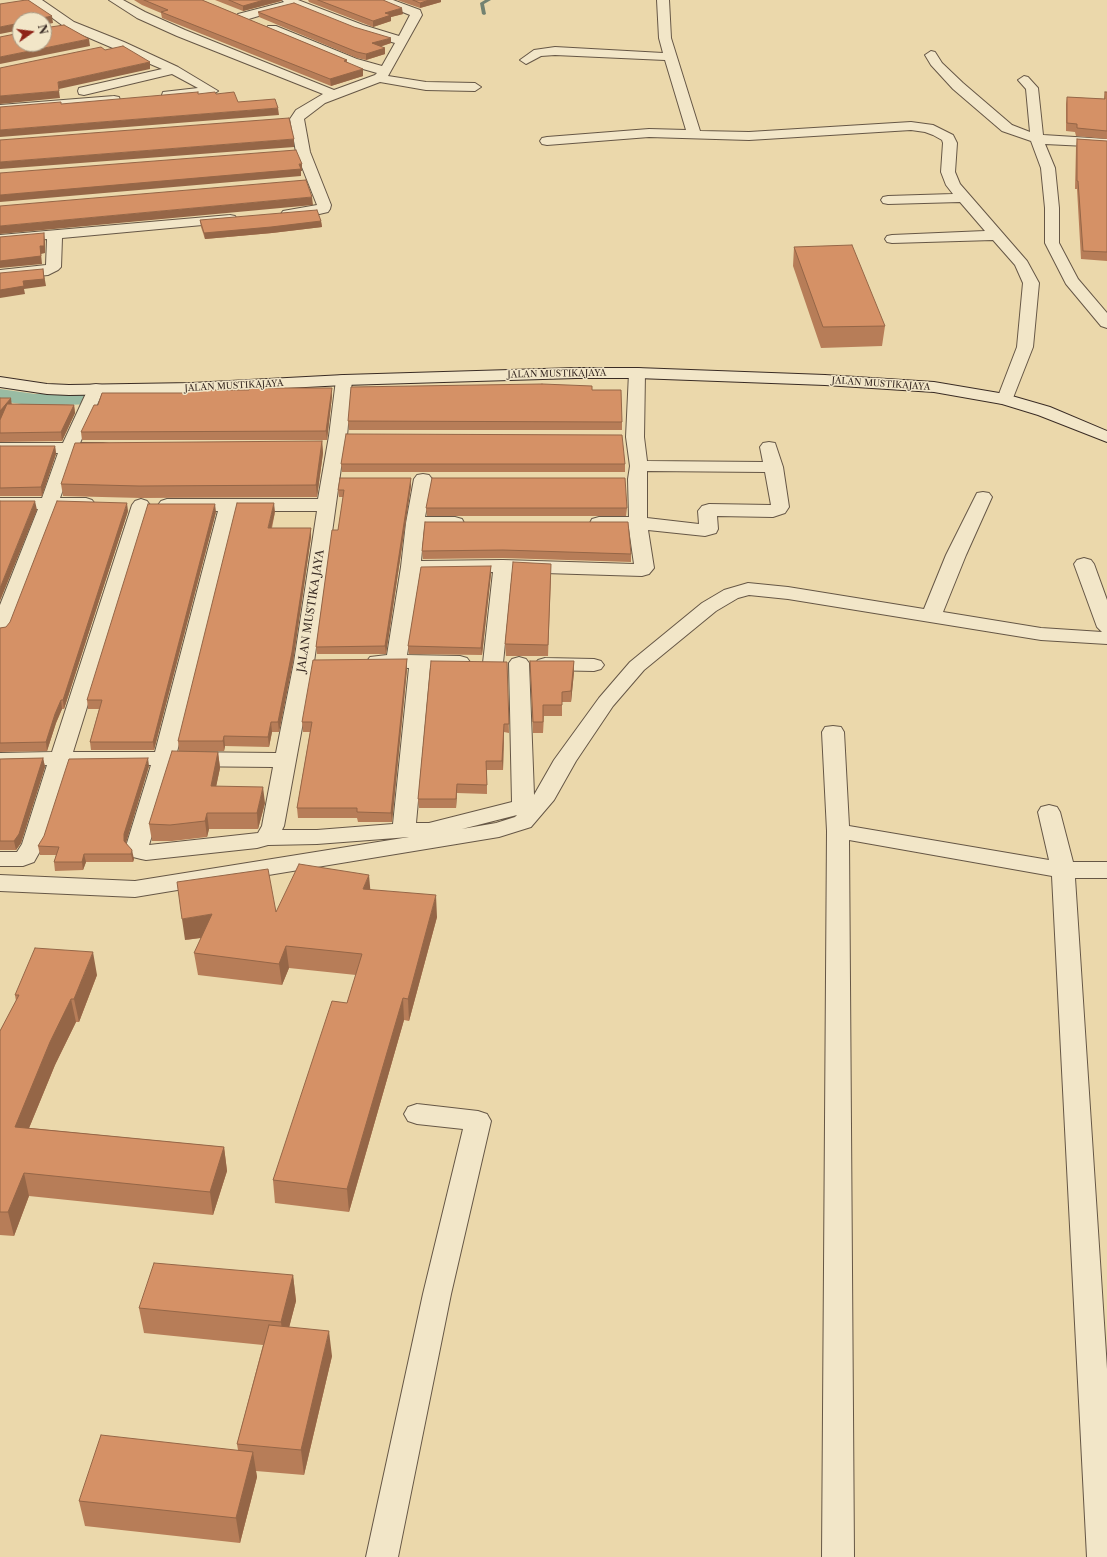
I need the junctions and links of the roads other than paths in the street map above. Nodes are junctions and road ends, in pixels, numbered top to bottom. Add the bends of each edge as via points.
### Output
1 (33, 0) edge
2 (115, 0) edge
3 (382, 0) edge
4 (663, 0) edge
5 (296, 1) edge
6 (20, 2) edge
7 (70, 25) junction
8 (52, 29) edge
9 (402, 41) junction
10 (120, 45) junction
11 (98, 49) edge
12 (931, 55) dead end
13 (670, 57) junction
14 (526, 60) dead end
15 (174, 70) junction
16 (382, 75) junction
17 (1024, 80) dead end
18 (475, 87) dead end
19 (334, 94) junction
20 (154, 96) edge
21 (124, 99) edge
22 (16, 108) junction
23 (0, 109) edge
24 (297, 119) junction
25 (282, 120) edge
26 (694, 133) junction
27 (1037, 139) junction
28 (547, 141) dead end
29 (1107, 143) edge
30 (303, 152) junction
31 (288, 153) edge
32 (314, 181) junction
33 (298, 182) edge
34 (963, 198) junction
35 (888, 200) dead end
36 (275, 215) edge
37 (244, 217) edge
38 (188, 222) junction
39 (55, 234) junction
40 (998, 235) junction
41 (0, 239) edge
42 (195, 239) dead end
43 (892, 239) dead end
44 (0, 275) edge
45 (1107, 323) edge
46 (637, 373) junction
47 (344, 380) junction
48 (0, 382) edge
49 (96, 389) junction
50 (1005, 398) junction
51 (1107, 437) edge
52 (769, 447) dead end
53 (0, 448) edge
54 (69, 448) junction
55 (116, 448) edge
56 (774, 467) junction
57 (632, 475) junction
58 (423, 479) dead end
59 (983, 497) dead end
60 (50, 502) junction
61 (0, 503) edge
62 (103, 504) edge
63 (229, 504) junction
64 (327, 504) junction
65 (415, 523) junction
66 (470, 523) edge
67 (582, 523) edge
68 (638, 523) junction
69 (1084, 564) dead end
70 (503, 566) junction
71 (411, 567) junction
72 (931, 617) junction
73 (1107, 627) edge
74 (0, 630) edge
75 (1107, 638) edge
76 (396, 661) junction
77 (358, 662) edge
78 (420, 662) junction
79 (493, 662) junction
80 (519, 663) junction
81 (594, 665) dead end
82 (833, 732) dead end
83 (60, 758) junction
84 (164, 759) junction
85 (0, 760) edge
86 (285, 760) junction
87 (1049, 812) dead end
88 (404, 830) junction
89 (838, 831) junction
90 (261, 840) junction
91 (0, 859) edge
92 (264, 868) junction
93 (1063, 870) junction
94 (1107, 870) edge
95 (0, 883) edge
96 (417, 1114) dead end
97 (382, 1557) edge
98 (838, 1557) edge
99 (1103, 1557) edge

1 - 6 street
1 - 7 street
2 - 19 street via 188,36
3 - 9 street via 416,13
4 - 13 street via 665,38
5 - 9 street via 359,28
5 - 16 street via 237,16
7 - 8 street
7 - 10 street
9 - 16 street
10 - 11 street
10 - 15 street
12 - 27 street via 936,65 993,118 1007,128
13 - 14 street via 556,51 538,53
13 - 26 street
15 - 20 street via 212,91
15 - 22 street
16 - 18 street via 419,85
16 - 19 street
17 - 27 street via 1032,88
19 - 24 street via 320,100 301,113
21 - 22 street
22 - 23 street
24 - 25 street
24 - 30 street
26 - 28 street via 649,133
26 - 34 street via 749,136 886,126 928,128 948,138 948,172
27 - 29 street
27 - 45 street via 1048,168 1052,243 1071,281
30 - 31 street
30 - 32 street
32 - 33 street
32 - 36 street via 324,205 323,209
34 - 35 street
34 - 40 street
37 - 38 street
38 - 39 street
38 - 42 street
39 - 41 street
39 - 44 street via 53,268
40 - 43 street
40 - 50 street via 1022,264 1031,283 1025,347
46 - 47 street, JALAN MUSTIKAJAYA
46 - 50 street, JALAN MUSTIKAJAYA via 934,387
46 - 57 street via 627,436
47 - 49 street, JALAN MUSTIKAJAYA via 192,388
47 - 64 street, JALAN MUSTIKA JAYA via 337,441 339,479
48 - 49 street, JALAN MUSTIKAJAYA via 47,389
49 - 54 street
50 - 51 street, JALAN MUSTIKAJAYA
52 - 56 street
53 - 54 street
54 - 55 street
54 - 60 street
56 - 57 street
56 - 68 street via 780,507 773,511 710,510 707,511 709,529 705,530
57 - 68 street
58 - 65 street
59 - 72 street
60 - 61 street
60 - 62 street
60 - 74 street
63 - 64 street
63 - 83 street via 133,505
63 - 84 street
64 - 86 street, JALAN MUSTIKA JAYA via 311,662
65 - 66 street
65 - 71 street
67 - 68 street
68 - 70 street via 644,568 640,571
69 - 73 street
70 - 71 street
70 - 79 street
71 - 76 street
72 - 75 street via 1041,634
72 - 92 street via 769,590 748,589 730,594 688,623 637,666 606,702 564,760 546,795 523,822 498,830
76 - 77 street
76 - 78 street
78 - 79 street
78 - 88 street
79 - 80 street
80 - 81 street
80 - 88 street via 523,806 429,830
82 - 89 street
83 - 84 street
83 - 85 street
83 - 91 street via 33,844 26,857 20,860
84 - 86 street
84 - 90 street via 138,843 139,850 146,853
86 - 90 street, JALAN MUSTIKA JAYA via 273,826
87 - 93 street
88 - 90 street
89 - 93 street
89 - 98 street
90 - 92 street
92 - 95 street via 135,889 105,890
93 - 94 street
93 - 99 street
96 - 97 street via 478,1121 437,1294

